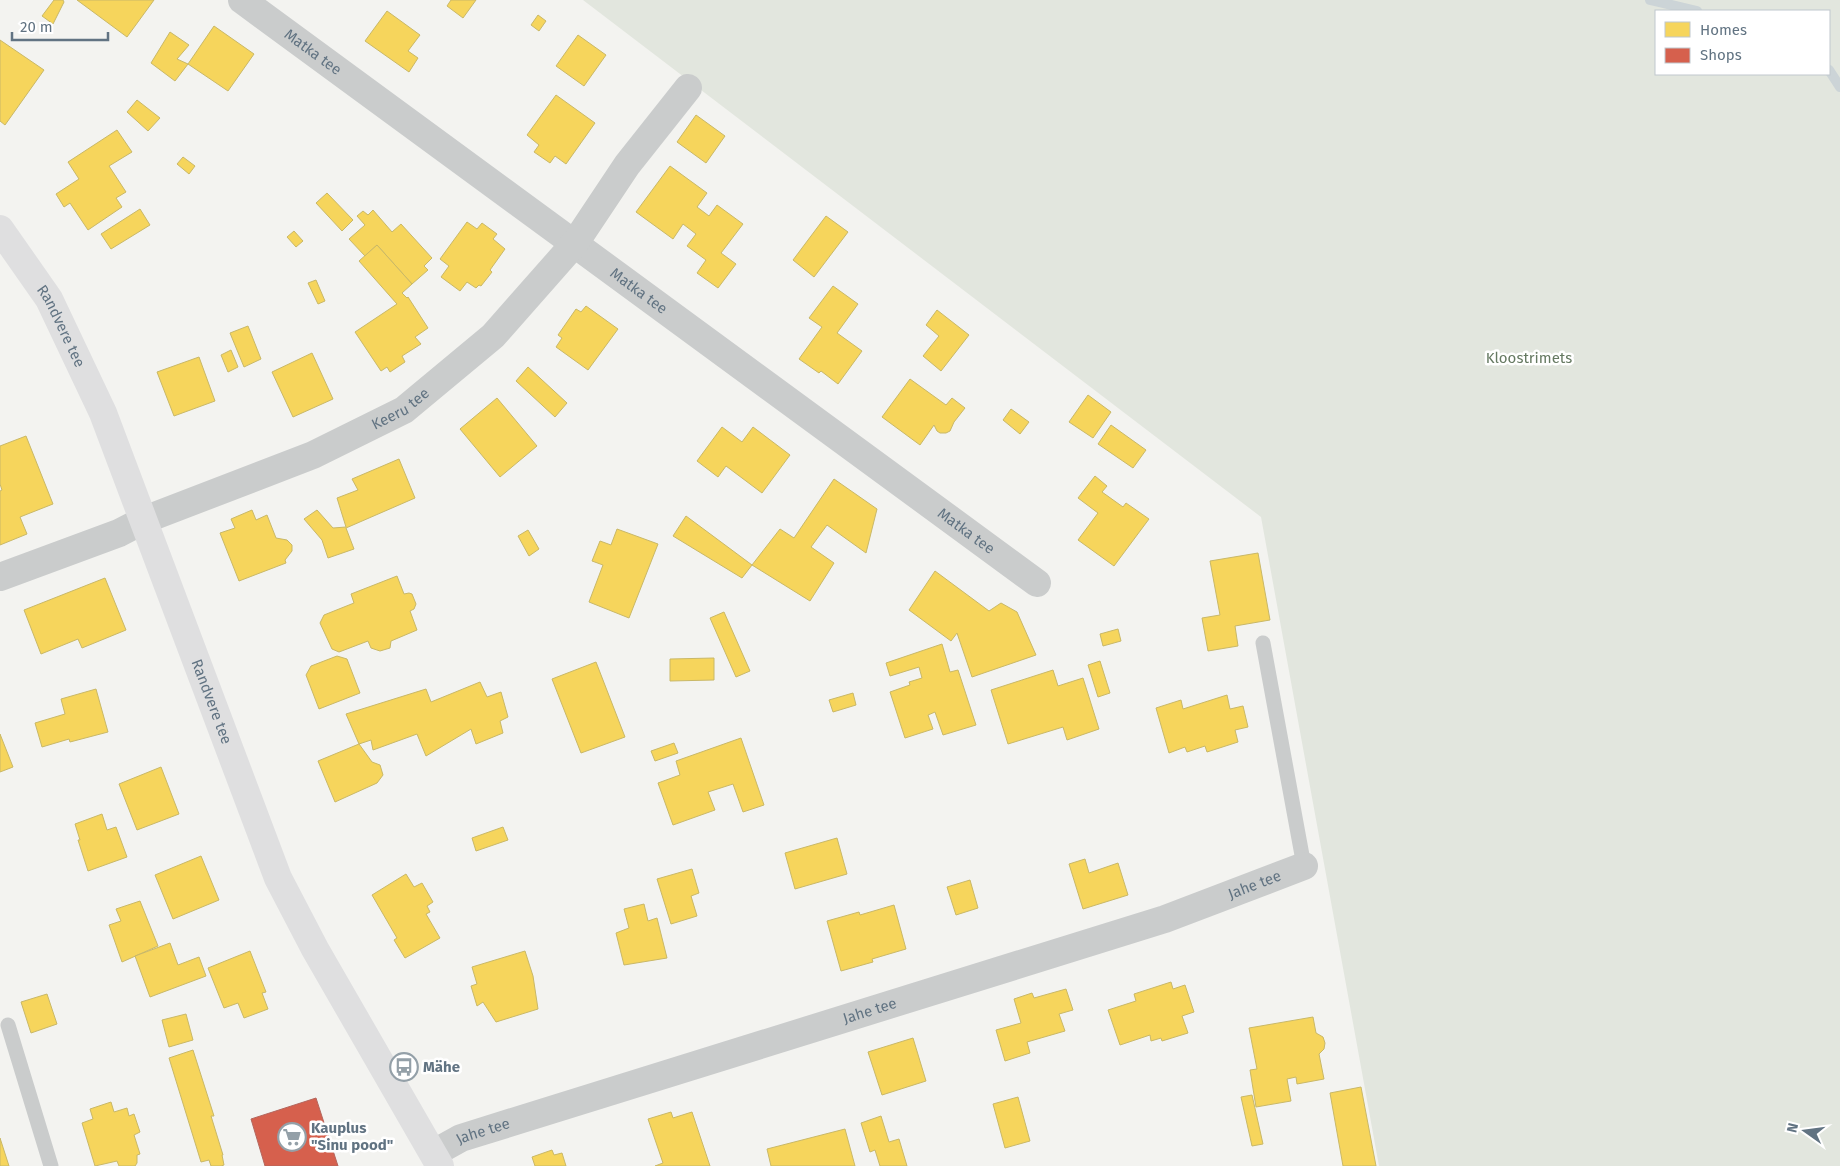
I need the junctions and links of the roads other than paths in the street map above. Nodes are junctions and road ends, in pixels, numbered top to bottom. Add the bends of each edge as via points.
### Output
1 (242, 0) edge
2 (688, 88) dead end
3 (0, 229) edge
4 (575, 243) junction
5 (144, 520) junction
6 (0, 576) edge
7 (1037, 583) dead end
8 (1263, 643) dead end
9 (1304, 866) joint
10 (8, 1025) dead end
11 (437, 1159) edge
12 (51, 1166) edge

1 - 4 street, Matka tee
2 - 4 street, Keeru tee via 628,165
3 - 5 main road, Randvere tee via 49,299 103,413
4 - 5 street, Keeru tee via 493,336 404,410 313,455
4 - 7 street, Matka tee
5 - 6 street, Keeru tee via 120,534
5 - 11 main road, Randvere tee via 278,878 315,949
8 - 9 lane
9 - 11 street, Jahe tee via 1165,919 461,1138
10 - 12 lane

